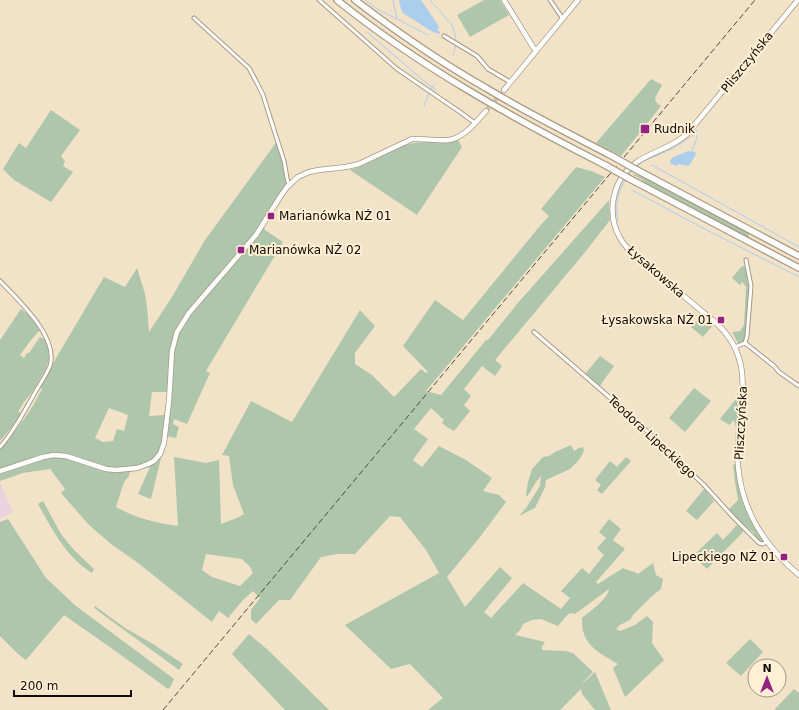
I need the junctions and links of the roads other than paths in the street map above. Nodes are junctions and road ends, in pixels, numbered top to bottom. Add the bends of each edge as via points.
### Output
1 (319, 0) edge
2 (337, 0) edge
3 (355, 0) edge
4 (504, 0) edge
5 (550, 0) edge
6 (578, 0) edge
7 (798, 0) edge
8 (194, 18) dead end
9 (563, 19) junction
10 (444, 36) dead end
11 (536, 51) junction
12 (510, 82) junction
13 (504, 90) tunnel mouth
14 (486, 111) tunnel mouth
15 (696, 123) joint
16 (475, 124) junction
17 (290, 184) junction
18 (799, 256) edge
19 (746, 260) dead end
20 (799, 268) edge
21 (0, 281) edge
22 (534, 332) dead end
23 (745, 343) junction
24 (735, 347) junction
25 (799, 386) edge
26 (0, 447) edge
27 (0, 471) edge
28 (766, 542) junction
29 (799, 575) edge

1 - 16 street via 390,64
2 - 20 highway, bridge via 447,78 514,117
3 - 18 highway, bridge via 464,76
4 - 11 street
5 - 9 street
6 - 9 street
7 - 15 street, Pliszczyńska
8 - 17 street via 252,73 263,95
9 - 11 street
10 - 12 street via 477,56 488,69
11 - 12 street
12 - 13 street
14 - 16 street
15 - 24 street, Łysakowska via 676,142 640,160 626,172 614,196 613,220 626,247 719,325
16 - 17 street via 464,134 453,139 412,139 362,163 312,172 300,176
17 - 27 street via 256,235 189,313 177,332 172,350 164,444 162,452 153,462 142,467 116,470 54,455
19 - 23 street via 751,286
21 - 26 street via 35,319 47,341 51,355 48,371 9,437
22 - 28 street, Teodora Lipeckiego via 630,415 704,485 760,543
23 - 24 street
23 - 25 street
24 - 28 street, Pliszczyńska via 743,379 738,466 750,512
28 - 29 street, Pliszczyńska

